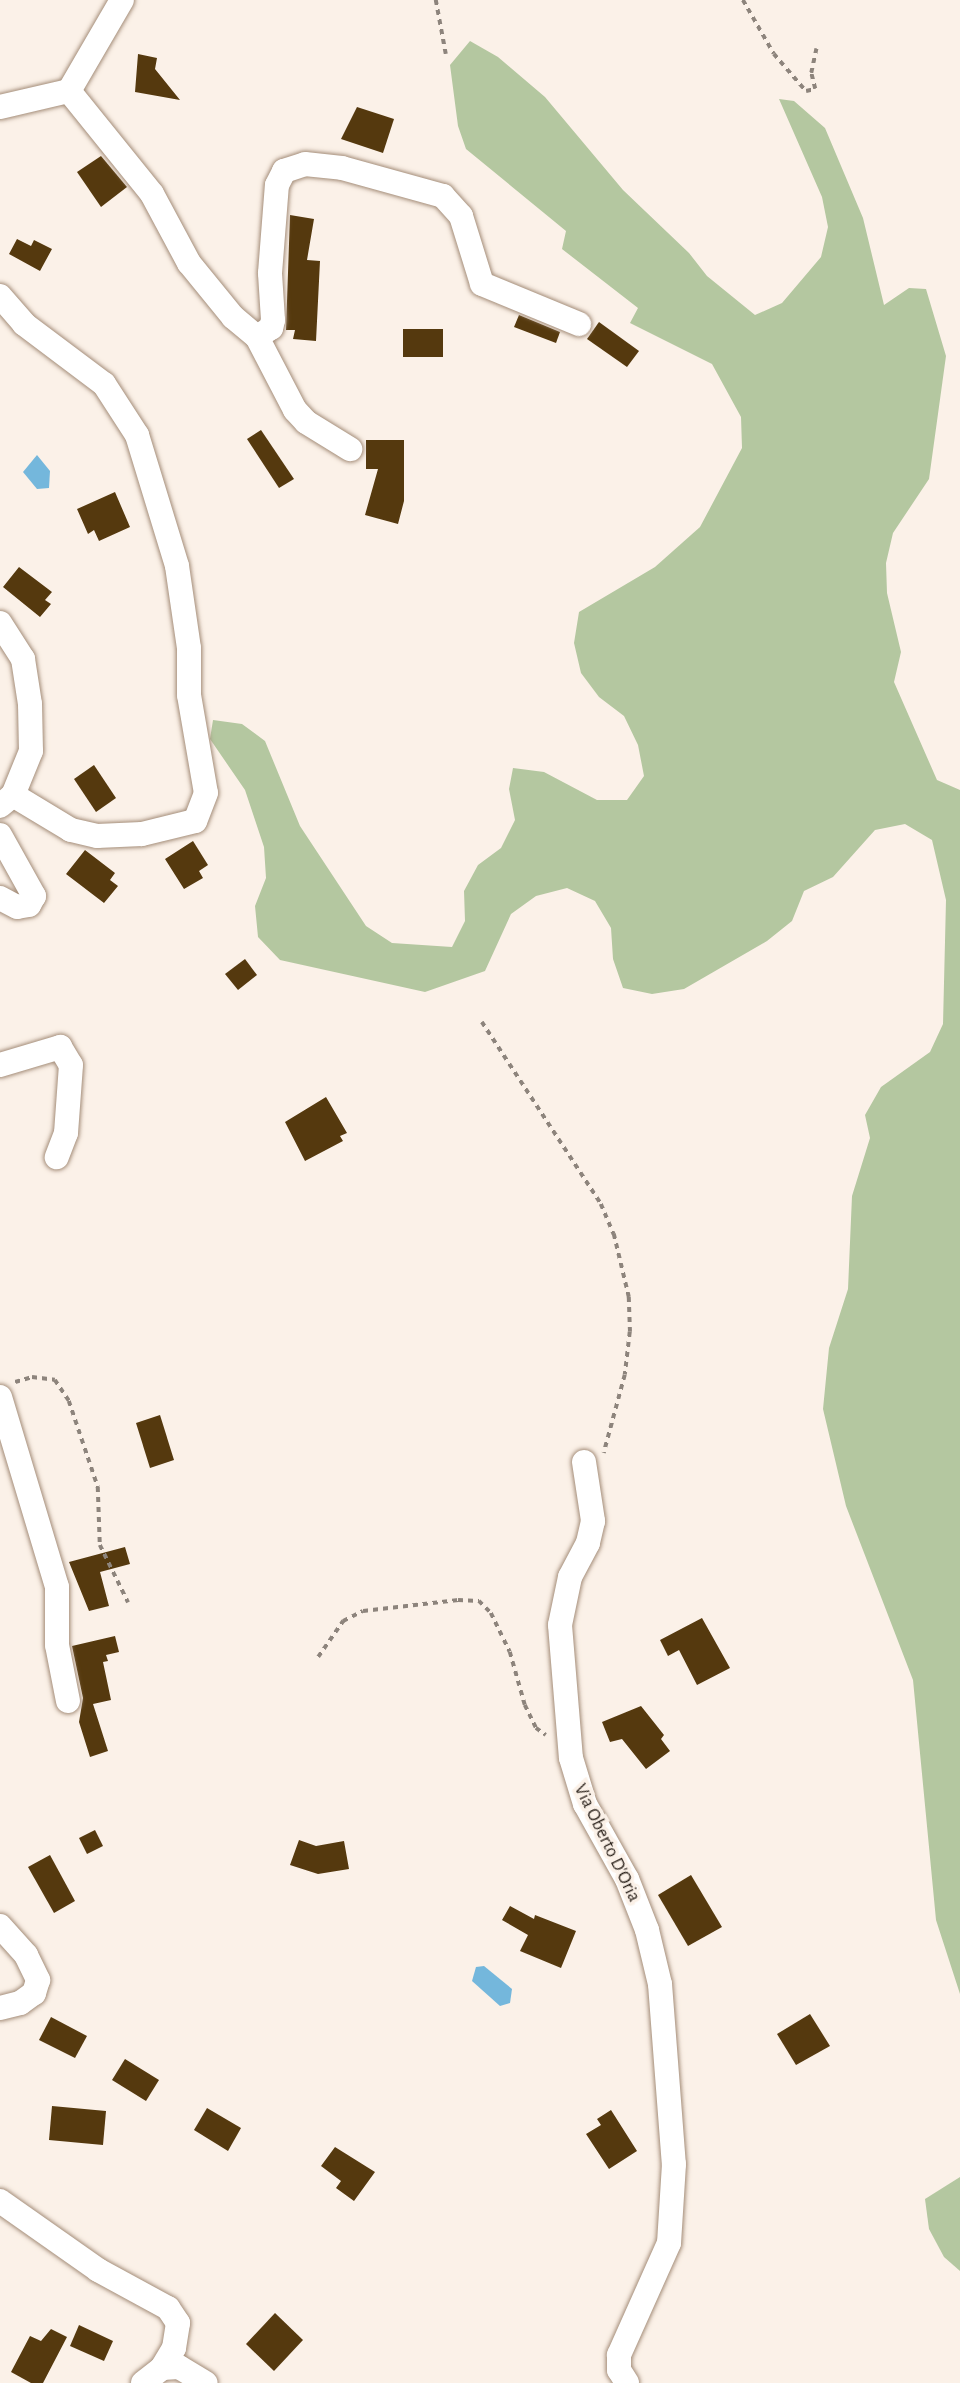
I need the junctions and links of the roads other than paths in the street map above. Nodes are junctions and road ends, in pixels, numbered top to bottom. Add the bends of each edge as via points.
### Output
1 (122, 0) edge
2 (69, 92) junction
3 (0, 107) edge
4 (0, 296) edge
5 (579, 324) dead end
6 (257, 337) junction
7 (350, 449) dead end
8 (0, 623) edge
9 (6, 801) edge
10 (0, 835) edge
11 (0, 898) edge
12 (0, 1065) edge
13 (57, 1157) dead end
14 (4, 1391) edge
15 (593, 1464) road end
16 (68, 1701) dead end
17 (0, 1926) edge
18 (0, 2008) edge
19 (0, 2201) edge
20 (153, 2376) edge
21 (206, 2383) edge
22 (627, 2383) edge

1 - 2 street
2 - 3 street
2 - 6 street via 152,194 189,263 233,317
4 - 9 street via 24,324 104,384 137,435 177,566 189,648 189,695 206,793 195,821 142,834 97,836 71,830
5 - 6 street via 482,284 461,216 443,196 342,168 305,164 284,172 277,185 270,273 274,320 271,328
6 - 7 street via 295,410
8 - 9 street via 23,659 30,704 31,751
10 - 11 street via 34,896 29,905 17,907
12 - 13 street via 60,1047 71,1065 66,1133
14 - 16 street via 57,1587 57,1645
15 - 22 street, Via Oberto D'Oria via 593,1521 588,1543 570,1577 560,1625 571,1758 585,1804 627,1879 647,1930 660,1984 674,2164 669,2243 619,2355 619,2370
17 - 18 street via 26,1955 38,1980 34,1993
19 - 20 street via 98,2270 168,2308 178,2323 174,2348
20 - 21 street via 179,2367

